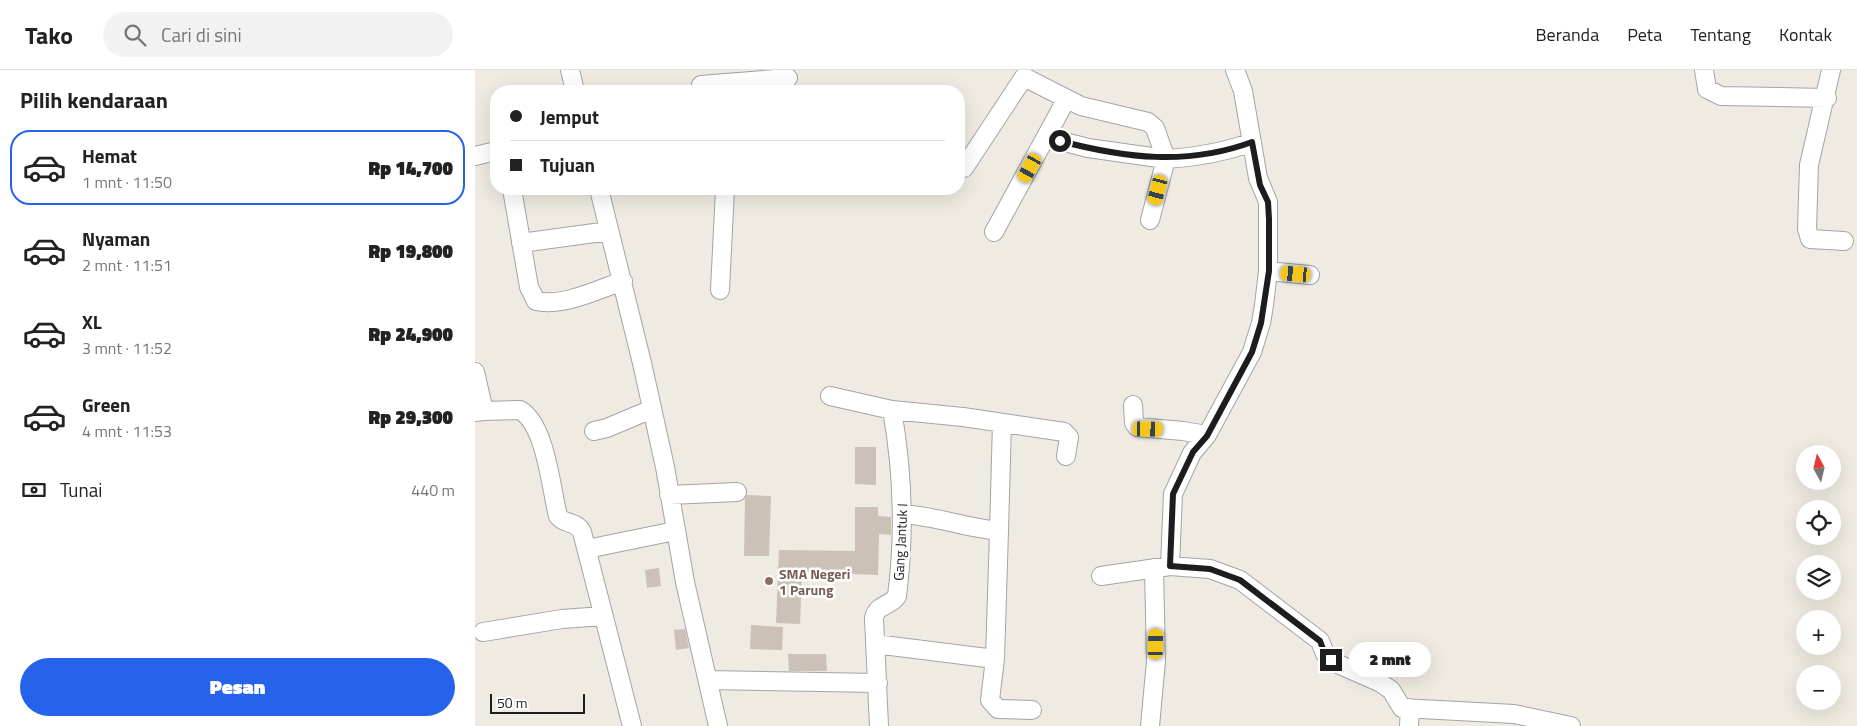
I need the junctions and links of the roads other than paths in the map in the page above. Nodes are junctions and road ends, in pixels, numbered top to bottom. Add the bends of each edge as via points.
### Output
1 (570, 70) edge
2 (1235, 70) edge
3 (1704, 70) edge
4 (1831, 70) edge
5 (1018, 74) edge
6 (788, 78) dead end
7 (700, 82) edge
8 (574, 85) edge
9 (1827, 98) junction
10 (1065, 100) junction
11 (1046, 137) junction
12 (1252, 142) junction
13 (490, 152) edge
14 (475, 156) edge
15 (1166, 159) junction
16 (965, 166) edge
17 (513, 195) edge
18 (600, 195) edge
19 (725, 195) edge
20 (1150, 220) dead end
21 (609, 231) junction
22 (994, 232) dead end
23 (1844, 241) dead end
24 (521, 243) junction
25 (1269, 271) junction
26 (1310, 275) dead end
27 (623, 281) junction
28 (720, 290) dead end
29 (475, 372) edge
30 (830, 396) dead end
31 (1133, 405) dead end
32 (652, 409) junction
33 (893, 410) junction
34 (479, 411) edge
35 (1002, 423) junction
36 (594, 430) dead end
37 (1207, 436) junction
38 (1066, 456) dead end
39 (737, 492) dead end
40 (669, 495) junction
41 (902, 514) junction
42 (675, 531) junction
43 (999, 531) junction
44 (587, 549) junction
45 (1162, 567) junction
46 (1101, 576) dead end
47 (603, 616) junction
48 (483, 632) dead end
49 (875, 644) junction
50 (995, 658) junction
51 (708, 680) junction
52 (878, 683) junction
53 (1410, 708) junction
54 (1032, 710) dead end
55 (632, 726) edge
56 (718, 726) edge
57 (879, 726) edge
58 (1150, 726) edge
59 (1409, 726) edge
60 (1571, 726) edge

1 - 8 street
2 - 12 street via 1243,91
3 - 9 street via 1707,89 1721,96
4 - 9 street
5 - 10 street
5 - 16 street
6 - 7 street
9 - 23 street via 1809,165 1807,235 1814,240
10 - 11 street
10 - 15 street via 1148,122 1155,128
11 - 15 street via 1089,148
11 - 22 street
12 - 15 street via 1232,150
12 - 25 street via 1260,185 1268,202
13 - 14 street
15 - 20 street
17 - 24 street
18 - 21 street
19 - 28 street
21 - 24 street
21 - 27 street
24 - 27 street via 529,287 536,301 579,296
25 - 26 street
25 - 37 street via 1255,344
27 - 32 street
29 - 34 street
30 - 33 street
31 - 37 street via 1137,427
32 - 36 street via 607,428
32 - 40 street
33 - 35 street
33 - 41 street, Gang Jantuk I via 901,469
34 - 44 street via 520,410 528,417 548,463 559,518 578,526
35 - 38 street via 1067,433
35 - 43 street
37 - 45 street via 1193,452 1173,494
39 - 40 street
40 - 42 street
41 - 43 street via 930,516 968,528
41 - 49 street, Gang Jantuk I via 897,596 875,611
42 - 44 street
42 - 51 street
43 - 50 street
44 - 47 street
45 - 46 street
45 - 53 street via 1210,569 1240,580 1320,641 1331,660 1379,682 1391,690 1402,708
45 - 58 street
47 - 48 street
47 - 55 street
49 - 50 street
49 - 52 street, Gang Jantuk I
50 - 54 street via 989,693 994,706 1003,710
51 - 52 street
51 - 56 street
52 - 57 street, Gang Jantuk I
53 - 59 street
53 - 60 street via 1514,714

